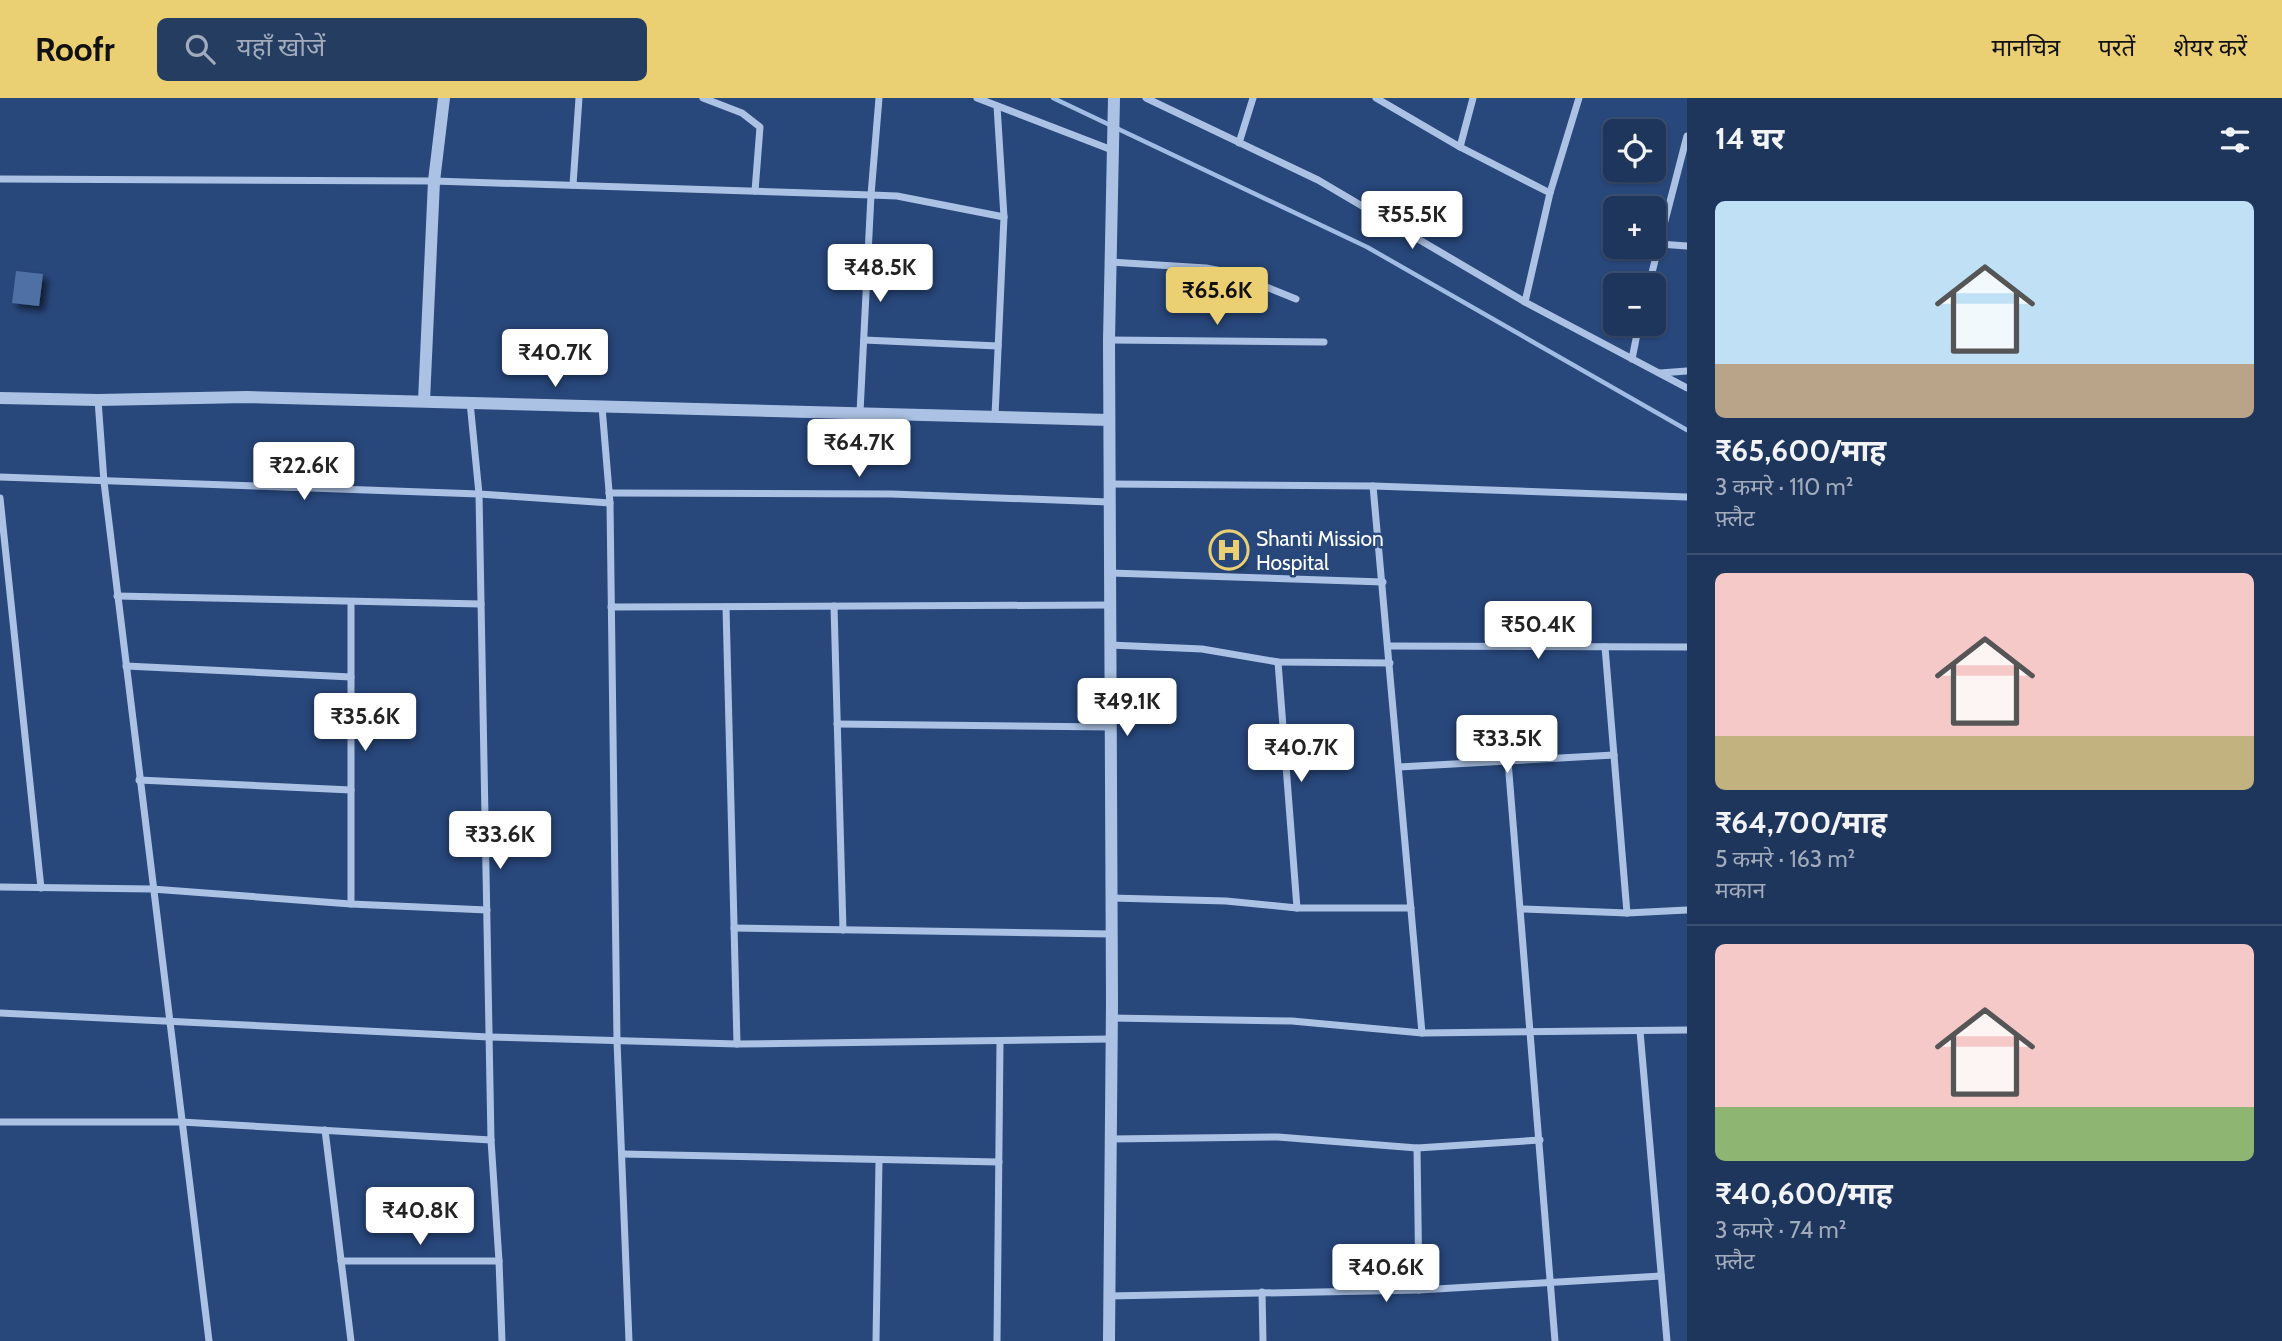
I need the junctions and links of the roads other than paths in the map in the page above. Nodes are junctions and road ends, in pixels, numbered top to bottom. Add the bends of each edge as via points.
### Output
1 (444, 98) edge
2 (579, 98) edge
3 (703, 98) edge
4 (879, 98) edge
5 (977, 98) edge
6 (1114, 98) edge
7 (1146, 98) edge
8 (1253, 98) edge
9 (1376, 98) edge
10 (1473, 98) edge
11 (1579, 98) edge
12 (997, 106) junction
13 (1687, 136) edge
14 (1239, 143) junction
15 (1460, 146) junction
16 (1112, 150) junction
17 (0, 179) edge
18 (434, 181) junction
19 (573, 185) junction
20 (755, 191) junction
21 (1550, 193) junction
22 (871, 195) junction
23 (1004, 217) junction
24 (1666, 217) edge
25 (1666, 244) edge
26 (1687, 246) edge
27 (1110, 262) junction
28 (1296, 299) dead end
29 (1525, 302) junction
30 (1637, 336) edge
31 (864, 340) junction
32 (1109, 340) junction
33 (1324, 342) dead end
34 (998, 346) junction
35 (1632, 359) junction
36 (1687, 371) edge
37 (1659, 373) junction
38 (1687, 388) edge
39 (0, 398) edge
40 (98, 400) junction
41 (424, 401) junction
42 (470, 402) junction
43 (602, 407) junction
44 (860, 412) junction
45 (995, 416) junction
46 (1109, 420) junction
47 (0, 477) edge
48 (104, 482) junction
49 (1110, 484) junction
50 (1373, 486) junction
51 (609, 493) junction
52 (480, 494) junction
53 (1687, 497) edge
54 (0, 498) edge
55 (1109, 502) junction
56 (610, 503) junction
57 (1110, 573) junction
58 (1383, 582) junction
59 (117, 596) junction
60 (351, 603) junction
61 (481, 604) junction
62 (1110, 605) junction
63 (834, 606) junction
64 (611, 607) junction
65 (726, 607) junction
66 (1110, 645) junction
67 (1388, 646) junction
68 (1605, 647) junction
69 (1687, 647) edge
70 (1278, 662) junction
71 (1390, 663) junction
72 (126, 666) junction
73 (351, 677) junction
74 (837, 724) junction
75 (1110, 727) junction
76 (1614, 755) junction
77 (1508, 761) junction
78 (1399, 767) junction
79 (139, 780) junction
80 (351, 790) junction
81 (0, 887) edge
82 (41, 888) junction
83 (152, 889) junction
84 (1111, 898) junction
85 (351, 904) junction
86 (1297, 908) junction
87 (1411, 908) junction
88 (1521, 909) junction
89 (487, 910) junction
90 (1687, 910) edge
91 (1627, 913) junction
92 (734, 928) junction
93 (843, 930) junction
94 (1111, 934) junction
95 (0, 1013) edge
96 (1111, 1018) junction
97 (169, 1021) junction
98 (1687, 1030) edge
99 (1640, 1031) junction
100 (1422, 1032) junction
101 (1531, 1032) junction
102 (489, 1037) junction
103 (1111, 1040) junction
104 (617, 1041) junction
105 (1000, 1042) junction
106 (737, 1044) junction
107 (0, 1122) edge
108 (181, 1122) junction
109 (325, 1130) junction
110 (1110, 1139) junction
111 (491, 1140) junction
112 (1540, 1140) junction
113 (1417, 1147) junction
114 (622, 1154) junction
115 (879, 1160) junction
116 (999, 1162) junction
117 (341, 1261) junction
118 (499, 1261) junction
119 (1661, 1276) junction
120 (1552, 1282) junction
121 (1419, 1290) junction
122 (1262, 1292) junction
123 (1109, 1296) junction
124 (209, 1341) edge
125 (351, 1341) edge
126 (502, 1341) edge
127 (629, 1341) edge
128 (876, 1341) edge
129 (997, 1341) edge
130 (1109, 1341) edge
131 (1263, 1341) edge
132 (1555, 1341) edge
133 (1667, 1341) edge

1 - 18 street
2 - 19 street
3 - 20 street via 742,113 760,127
4 - 22 street
5 - 12 street
6 - 16 street
7 - 14 street
8 - 14 street
9 - 15 street
10 - 15 street
11 - 21 street
12 - 16 street
12 - 23 street
13 - 24 street
14 - 29 street via 1318,180
15 - 21 street
16 - 27 street
17 - 18 street
18 - 19 street
18 - 41 street
19 - 20 street
20 - 22 street
21 - 29 street
22 - 23 street
22 - 31 street
23 - 34 street
25 - 26 street
27 - 28 street via 1232,273
27 - 32 street
29 - 35 street
30 - 35 street
31 - 34 street
31 - 44 street
32 - 33 street
32 - 46 street
34 - 45 street
35 - 37 street
36 - 37 street
37 - 38 street
39 - 40 street
40 - 41 street
40 - 48 street
41 - 42 street
42 - 43 street
42 - 52 street
43 - 44 street
43 - 51 street
44 - 45 street
45 - 46 street
46 - 49 street
47 - 48 street
48 - 52 street
48 - 59 street
49 - 50 street
49 - 55 street
50 - 53 street
50 - 58 street
51 - 55 street via 892,494
51 - 56 street
52 - 56 street
52 - 61 street
54 - 82 street
55 - 57 street
56 - 64 street
57 - 58 street
57 - 62 street
58 - 67 street
59 - 60 street
59 - 72 street
60 - 61 street
60 - 73 street
61 - 89 street
62 - 63 street
62 - 66 street
63 - 65 street
63 - 74 street
64 - 65 street
64 - 104 street
65 - 92 street
66 - 70 street via 1202,649
66 - 75 street
67 - 68 street
67 - 71 street
68 - 69 street
68 - 76 street
70 - 71 street
70 - 86 street
71 - 78 street
72 - 73 street
72 - 79 street
73 - 80 street
74 - 75 street
74 - 93 street
75 - 84 street
76 - 77 street
76 - 91 street
77 - 78 street
77 - 88 street
78 - 87 street
79 - 80 street
79 - 83 street
80 - 85 street
81 - 82 street
82 - 83 street
83 - 85 street
83 - 97 street
84 - 86 street
84 - 94 street
85 - 89 street
86 - 87 street
87 - 100 street
88 - 91 street
88 - 101 street
89 - 102 street
90 - 91 street
92 - 93 street
92 - 106 street
93 - 94 street
94 - 96 street
95 - 97 street
96 - 100 street via 1292,1021
96 - 103 street
97 - 102 street
97 - 108 street
98 - 99 street
99 - 101 street
99 - 119 street
100 - 101 street
101 - 112 street
102 - 104 street
102 - 111 street
103 - 105 street
103 - 110 street
104 - 106 street
104 - 114 street
105 - 106 street
105 - 116 street
107 - 108 street
108 - 109 street
108 - 124 street
109 - 111 street
109 - 117 street
110 - 113 street via 1278,1137
110 - 123 street
111 - 118 street
112 - 113 street
112 - 120 street
113 - 121 street
114 - 115 street
114 - 127 street
115 - 116 street
115 - 128 street
116 - 129 street
117 - 118 street
117 - 125 street
118 - 126 street
119 - 120 street
119 - 133 street
120 - 121 street
120 - 132 street
121 - 122 street
122 - 123 street
122 - 131 street
123 - 130 street

